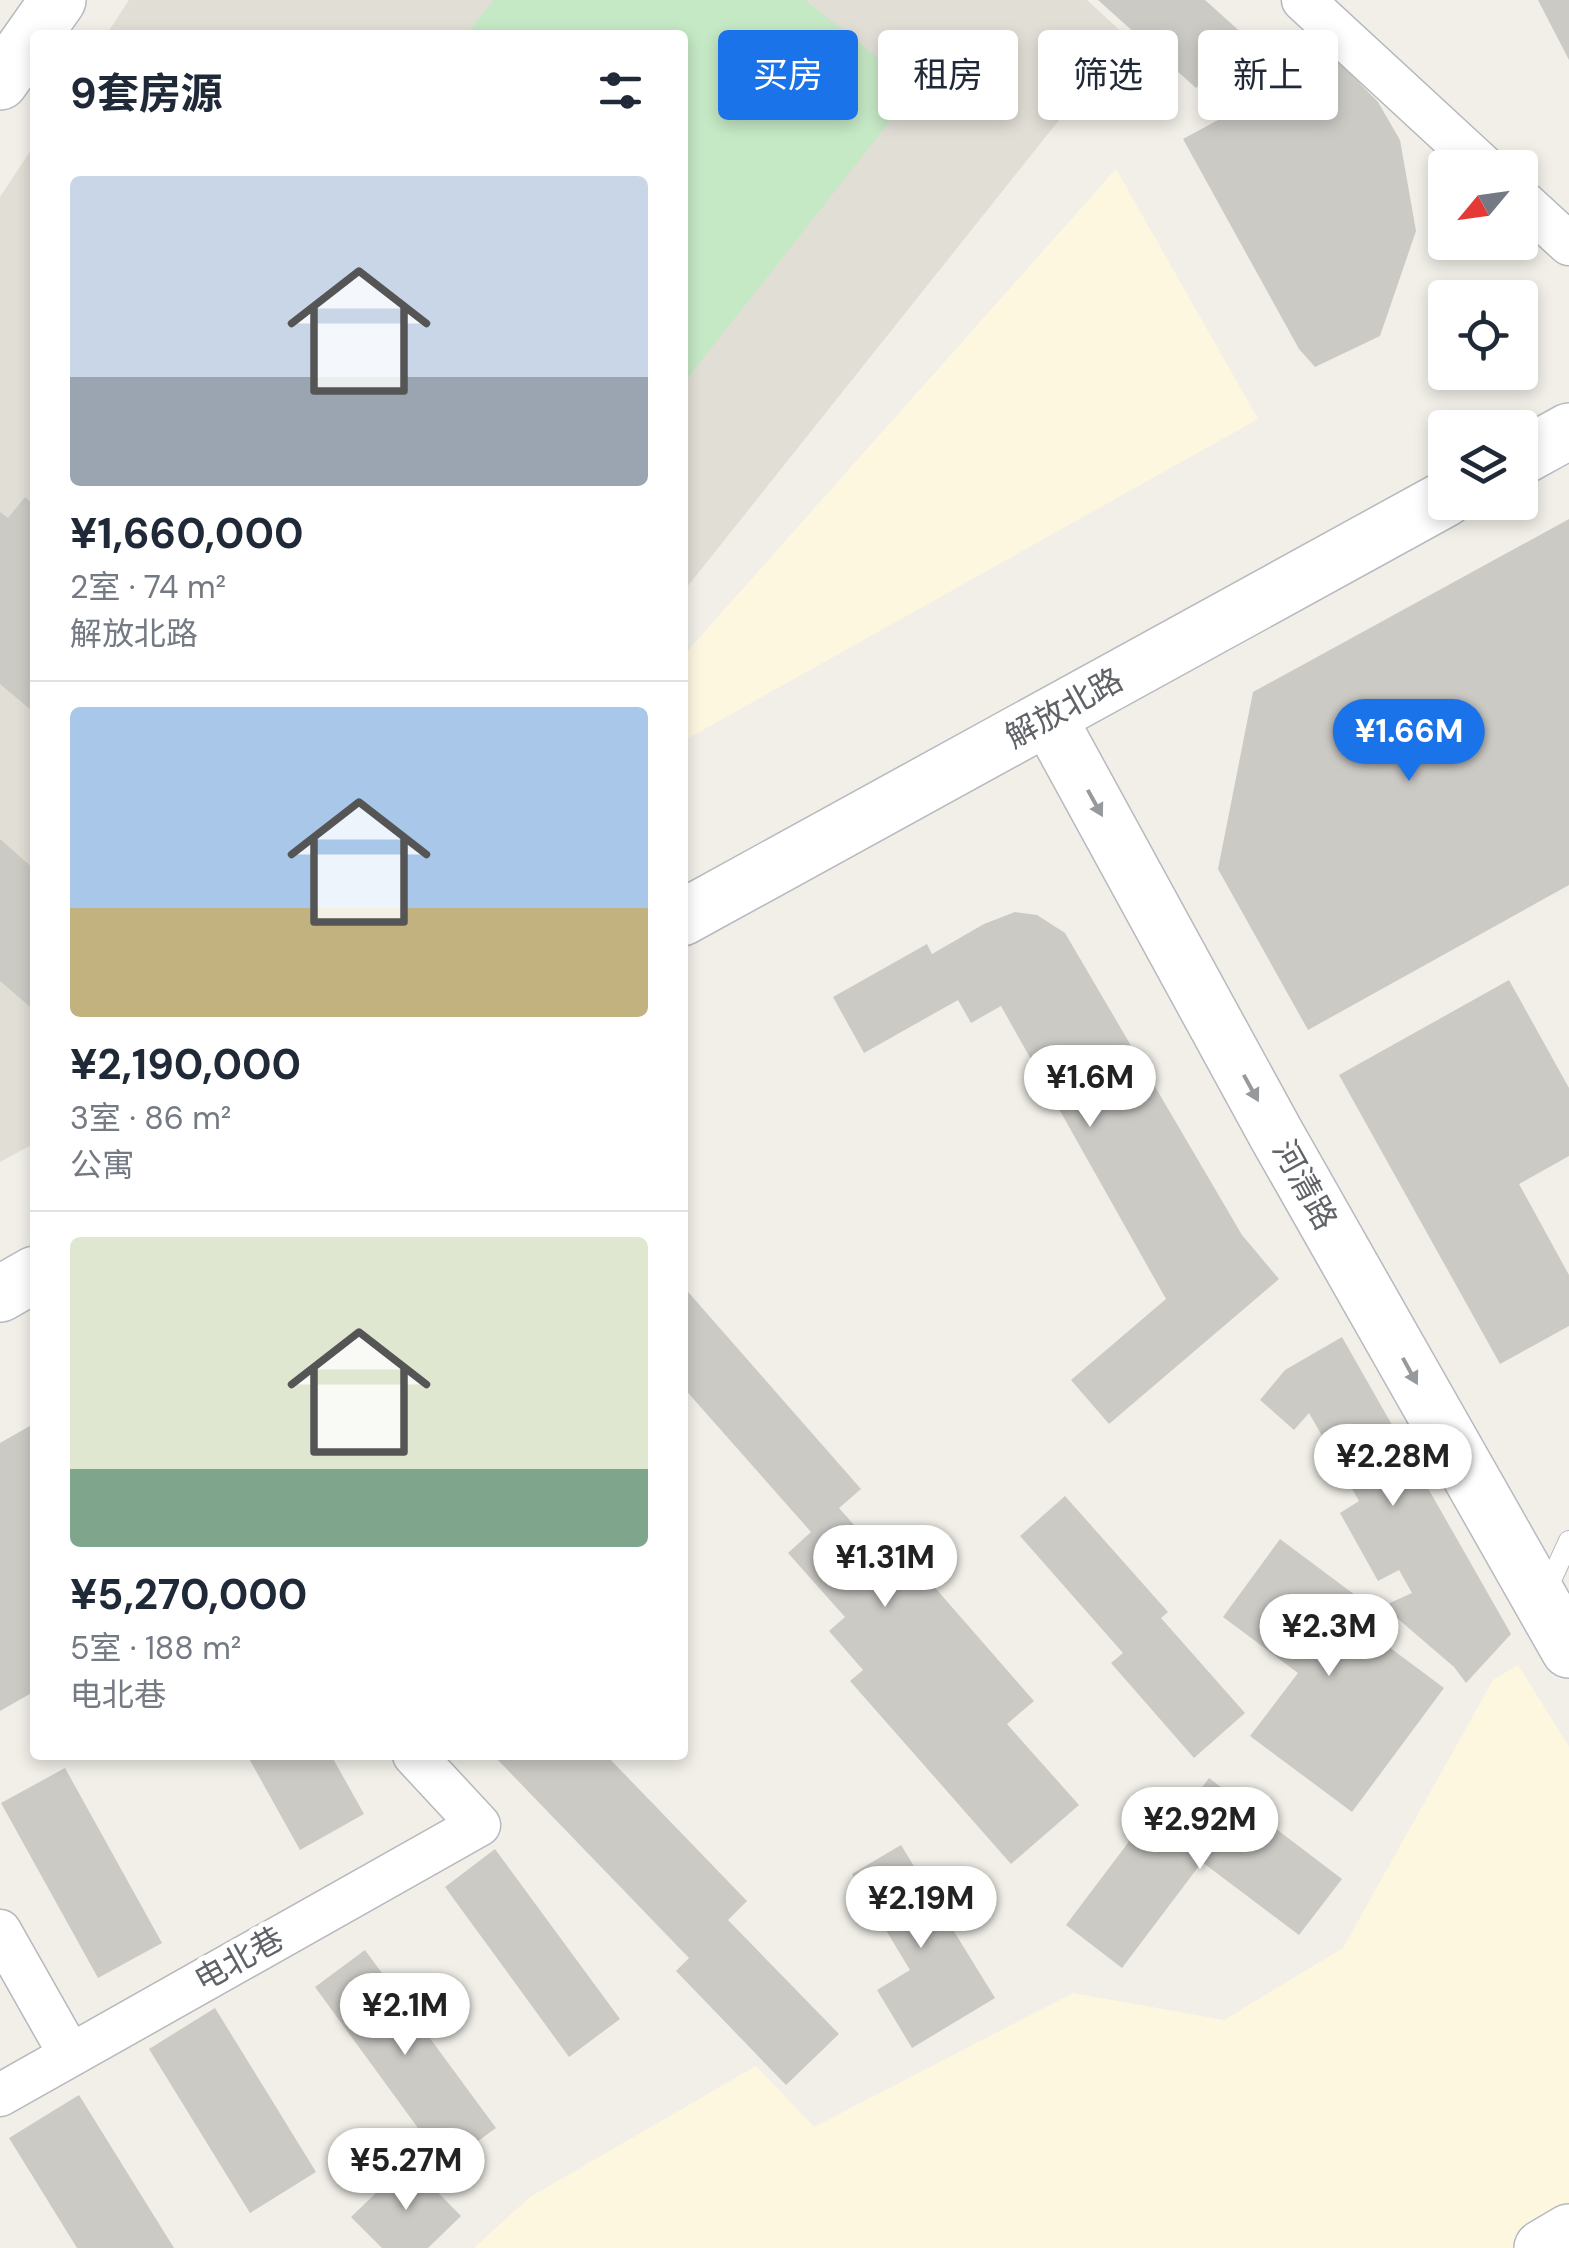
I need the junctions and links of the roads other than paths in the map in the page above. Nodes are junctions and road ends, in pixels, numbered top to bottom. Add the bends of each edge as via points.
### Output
1 (1303, 0) edge
2 (56, 1) edge
3 (36, 30) edge
4 (30, 39) edge
5 (0, 82) edge
6 (1466, 150) edge
7 (1538, 216) edge
8 (1569, 244) edge
9 (1569, 431) edge
10 (1538, 448) edge
11 (1428, 508) edge
12 (1048, 717) junction
13 (688, 915) edge
14 (30, 1277) edge
15 (0, 1294) edge
16 (1569, 1541) edge
17 (1540, 1604) junction
18 (1569, 1650) edge
19 (419, 1760) edge
20 (0, 1931) edge
21 (70, 2053) junction
22 (0, 2095) edge
23 (1569, 2232) edge
24 (1542, 2248) edge

1 - 6 street
2 - 3 street
4 - 5 street
7 - 8 street
9 - 10 street
11 - 12 street, 解放北路
12 - 13 street, 解放北路
12 -> 17 street, 河清路
14 - 15 street
16 - 17 lane
17 - 18 street, 河清路
19 - 21 street, 电北巷 via 478,1824
20 - 21 street
21 - 22 street, 电北巷
23 - 24 street

